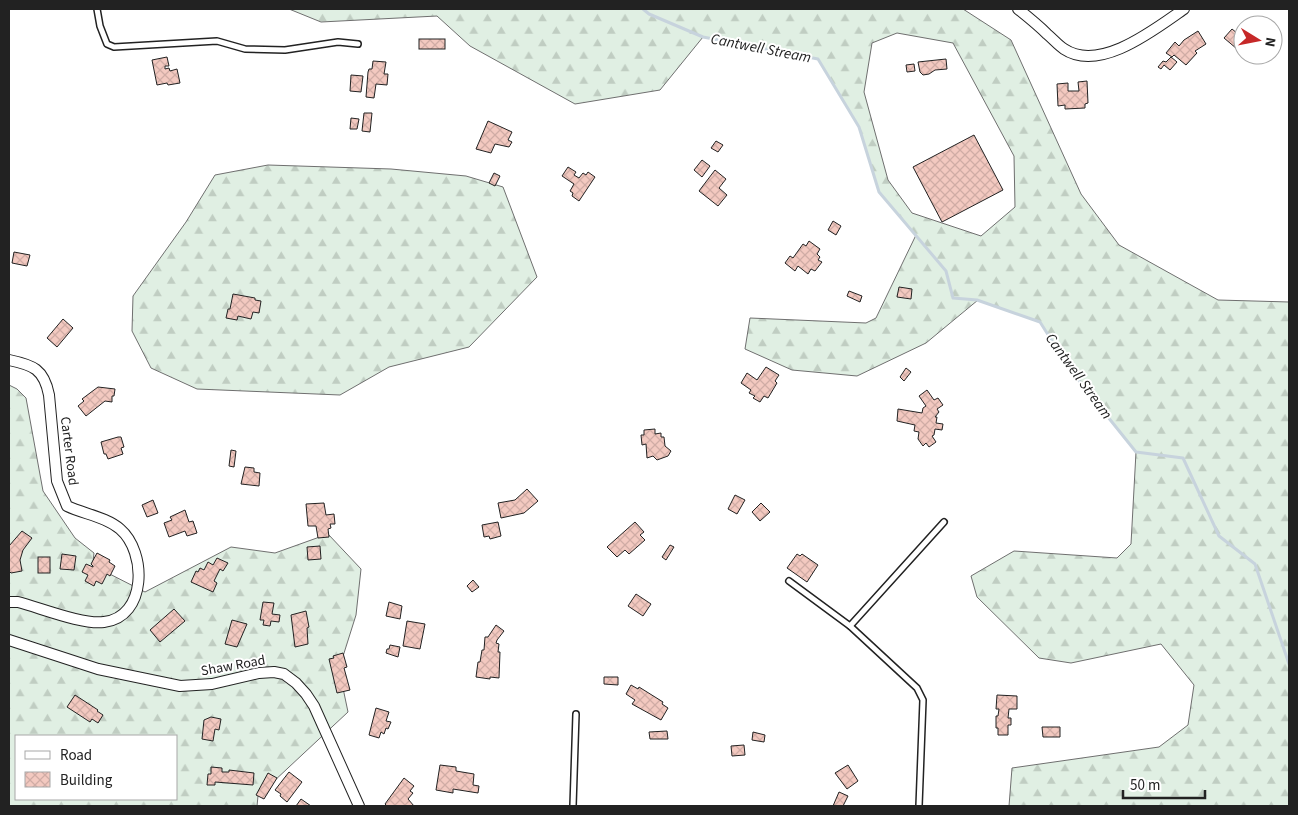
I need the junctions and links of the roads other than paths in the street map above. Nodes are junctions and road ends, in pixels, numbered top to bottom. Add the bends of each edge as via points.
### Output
1 (96, 9) edge
2 (1018, 9) edge
3 (1184, 9) edge
4 (358, 44) dead end
5 (9, 360) edge
6 (944, 522) dead end
7 (789, 581) dead end
8 (9, 602) edge
9 (850, 626) junction
10 (9, 640) edge
11 (576, 714) dead end
12 (359, 806) edge
13 (573, 806) edge
14 (919, 806) edge

1 - 4 lane via 107,44 114,47 216,41 246,49 285,50 338,42
2 - 3 street via 1064,50 1081,56 1118,50
5 - 8 street, Carter Road via 39,371 46,382 57,481 67,506 103,519 130,539 137,553 139,583 127,610 116,620 104,623
6 - 9 lane
7 - 9 lane
9 - 14 lane via 917,688 923,700
10 - 12 street, Shaw Road via 98,669 180,686 212,684 260,673 284,674 296,683 314,706
11 - 13 lane

